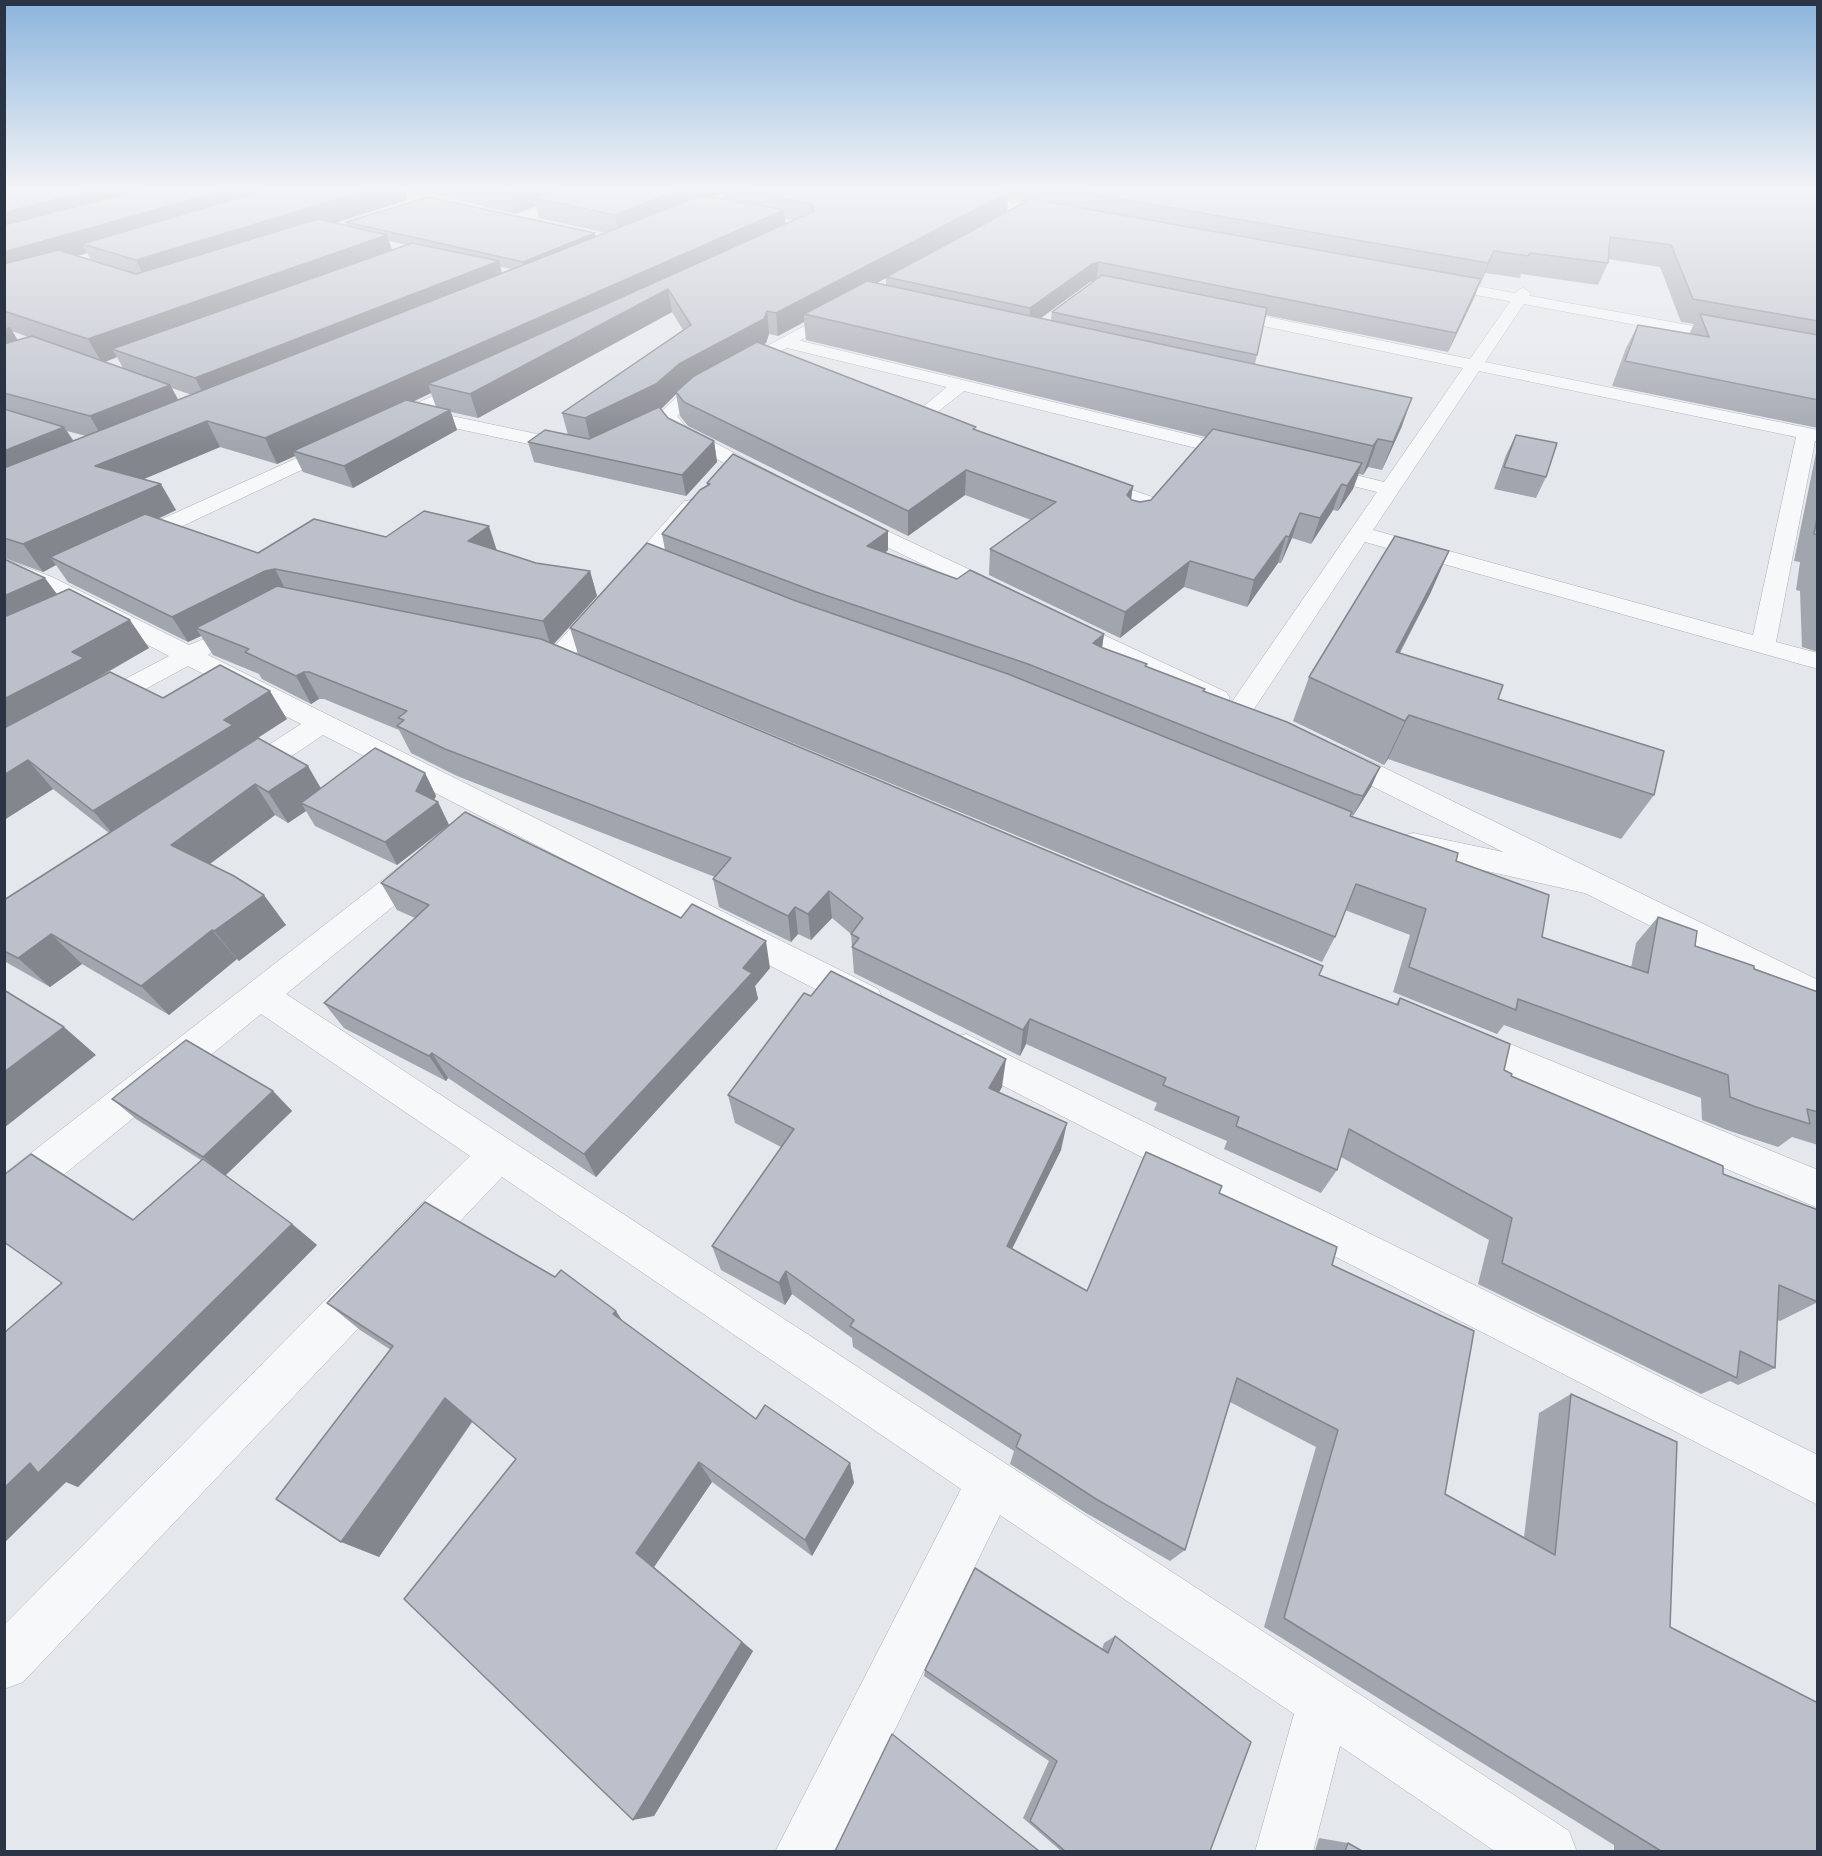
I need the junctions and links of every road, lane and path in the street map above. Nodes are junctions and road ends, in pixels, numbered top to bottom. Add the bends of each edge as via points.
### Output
1 (1418, 277) edge
2 (1521, 296) junction
3 (867, 298) edge
4 (1208, 310) edge
5 (785, 342) junction
6 (1818, 346) edge
7 (1818, 354) edge
8 (1474, 364) junction
9 (495, 373) edge
10 (960, 385) junction
11 (411, 412) junction
12 (1410, 420) edge
13 (1432, 425) junction
14 (1812, 435) edge
15 (976, 436) edge
16 (1202, 444) junction
17 (593, 452) edge
18 (1258, 457) edge
19 (1187, 461) edge
20 (1291, 465) edge
21 (720, 474) junction
22 (1074, 474) edge
23 (1165, 487) edge
24 (1389, 489) junction
25 (790, 490) edge
26 (829, 510) edge
27 (1359, 533) junction
28 (109, 552) edge
29 (4, 566) edge
30 (228, 634) edge
31 (499, 646) edge
32 (1763, 646) junction
33 (188, 655) junction
34 (558, 658) junction
35 (1818, 661) edge
36 (591, 672) edge
37 (76, 716) edge
38 (322, 723) junction
39 (1314, 745) edge
40 (223, 788) edge
41 (492, 809) junction
42 (1388, 839) edge
43 (1590, 883) junction
44 (260, 995) junction
45 (1818, 996) edge
46 (898, 1015) edge
47 (1435, 1028) edge
48 (941, 1037) edge
49 (498, 1154) junction
50 (1818, 1189) edge
51 (4, 1199) edge
52 (991, 1481) junction
53 (1818, 1481) edge
54 (4, 1663) edge
55 (1324, 1703) junction
56 (804, 1851) edge
57 (1284, 1851) edge
58 (1548, 1851) edge

1 - 2 street
2 - 6 street
2 - 7 street
2 - 8 street
3 - 5 street
4 - 8 street
5 - 10 street
5 - 21 street via 690,394 656,421 680,432
8 - 13 street
8 - 14 street
9 - 11 street
10 - 15 street via 922,415
10 - 16 street
11 - 17 street
11 - 28 street
12 - 13 street
13 - 24 street
14 - 32 street
16 - 18 street
16 - 19 street
20 - 24 street
21 - 25 street
21 - 34 street via 658,560
22 - 23 street via 1143,512
24 - 27 street
26 - 27 street via 1251,714
27 - 32 street
29 - 33 street via 55,577 79,610
30 - 33 street
31 - 34 street
32 - 35 street
33 - 37 street
33 - 38 street
34 - 36 street
38 - 40 street
38 - 41 street
39 - 43 street
41 - 44 street
41 - 46 street
42 - 43 street
43 - 45 street
44 - 49 street
44 - 51 street
47 - 50 street
48 - 53 street
49 - 52 street
49 - 54 street
52 - 55 street
52 - 56 street
55 - 57 street
55 - 58 street

